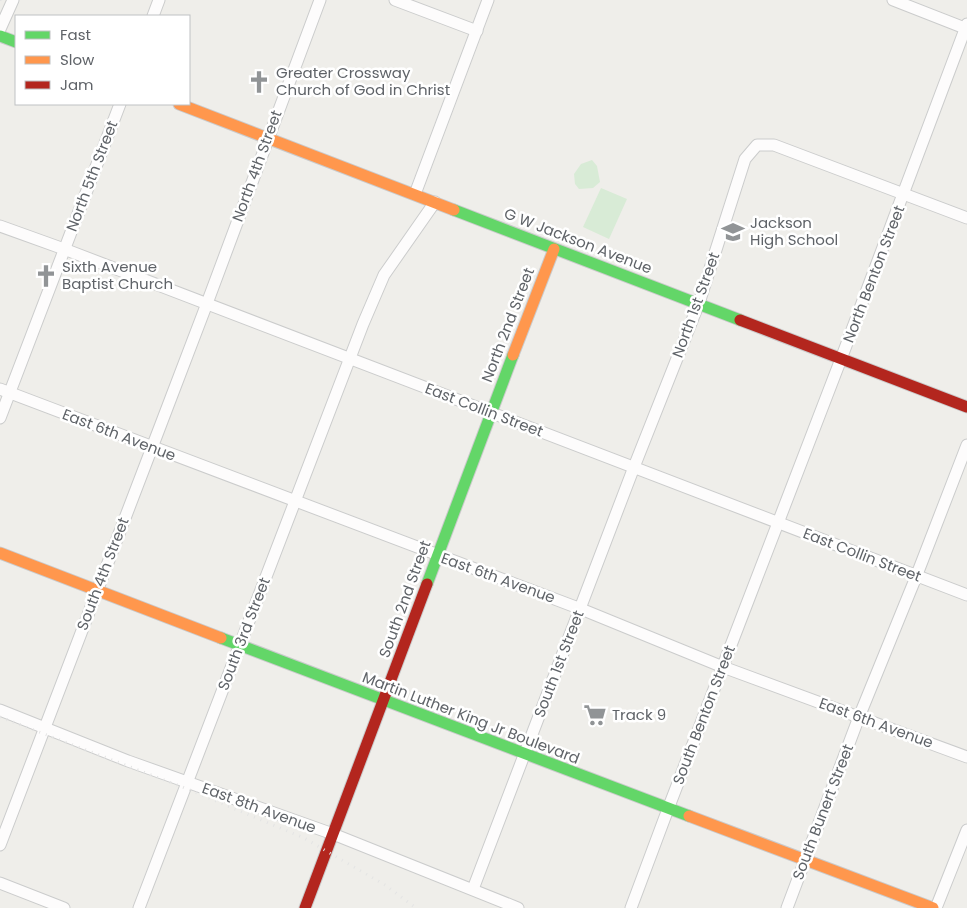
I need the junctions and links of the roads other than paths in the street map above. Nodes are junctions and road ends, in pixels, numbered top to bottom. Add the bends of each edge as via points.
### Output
1 (13, 0) edge
2 (159, 0) edge
3 (320, 0) edge
4 (395, 0) edge
5 (488, 0) edge
6 (893, 0) edge
7 (152, 15) edge
8 (966, 27) edge
9 (0, 29) edge
10 (477, 31) junction
11 (0, 36) edge
12 (15, 42) edge
13 (120, 105) edge
14 (182, 105) edge
15 (267, 137) junction
16 (415, 194) junction
17 (904, 194) junction
18 (435, 202) junction
19 (967, 218) edge
20 (0, 226) edge
21 (64, 249) junction
22 (554, 249) junction
23 (699, 303) junction
24 (207, 304) junction
25 (350, 359) junction
26 (841, 359) junction
27 (5, 391) edge
28 (967, 407) edge
29 (491, 412) junction
30 (0, 418) edge
31 (967, 445) edge
32 (152, 447) junction
33 (634, 467) junction
34 (295, 502) junction
35 (778, 523) junction
36 (0, 553) edge
37 (437, 555) junction
38 (916, 577) junction
39 (97, 590) junction
40 (967, 595) edge
41 (581, 609) junction
42 (240, 644) junction
43 (723, 666) junction
44 (383, 700) junction
45 (0, 710) edge
46 (859, 716) junction
47 (44, 727) junction
48 (525, 755) junction
49 (967, 757) edge
50 (187, 782) junction
51 (668, 809) junction
52 (967, 830) edge
53 (333, 834) junction
54 (0, 845) edge
55 (805, 859) junction
56 (0, 883) edge
57 (473, 889) junction
58 (64, 908) edge
59 (138, 908) edge
60 (305, 908) edge
61 (518, 908) edge
62 (632, 908) edge
63 (787, 908) edge
64 (934, 908) edge

1 - 9 street
2 - 7 street
3 - 15 street, North 4th Street
4 - 10 street
5 - 10 street
6 - 8 street
8 - 17 street, North Benton Street
10 - 16 street
11 - 12 street
13 - 21 street, North 5th Street
14 - 15 street, G W Jackson Avenue
15 - 16 street, G W Jackson Avenue
15 - 24 street, North 4th Street
16 - 18 street, G W Jackson Avenue
17 - 19 street
17 - 23 street, North 1st Street via 774,144 758,145 746,159
17 - 26 street, North Benton Street
18 - 22 street, G W Jackson Avenue
18 - 25 street, South 3rd Street via 384,275
20 - 21 street, East Collin Street
21 - 24 street, East Collin Street
21 - 27 street, North 5th Street
22 - 23 street, G W Jackson Avenue
22 - 29 street, North 2nd Street
23 - 26 street, G W Jackson Avenue
23 - 33 street, North 1st Street
24 - 25 street, East Collin Street
24 - 32 street, South 4th Street
25 - 29 street, East Collin Street
25 - 34 street, South 3rd Street
26 - 28 street, G W Jackson Avenue
26 - 35 street, North Benton Street
27 - 30 street, North 5th Street
27 - 32 street, East 6th Avenue
29 - 33 street, East Collin Street
29 - 37 street, South 2nd Street
31 - 38 street, South Bunert Street
32 - 34 street, East 6th Avenue
32 - 39 street, South 4th Street
33 - 35 street, East Collin Street
33 - 41 street, South 1st Street
34 - 37 street, East 6th Avenue
34 - 42 street, South 3rd Street
35 - 38 street, East Collin Street
35 - 43 street, South Benton Street
36 - 39 street, Martin Luther King Jr Boulevard
37 - 41 street, East 6th Avenue
37 - 44 street, South 2nd Street
38 - 40 street, East Collin Street
38 - 46 street, South Bunert Street
39 - 42 street, Martin Luther King Jr Boulevard
39 - 47 street, South 4th Street
41 - 43 street, East 6th Avenue
41 - 48 street, South 1st Street
42 - 44 street, Martin Luther King Jr Boulevard
42 - 50 street, South 3rd Street
43 - 46 street, East 6th Avenue
43 - 51 street, South Benton Street
44 - 48 street, Martin Luther King Jr Boulevard
44 - 53 street, South 2nd Street
45 - 47 street, East 8th Avenue
46 - 49 street, East 6th Avenue
46 - 55 street, South Bunert Street
47 - 50 street, East 8th Avenue
47 - 54 street, South 4th Street
48 - 51 street, Martin Luther King Jr Boulevard
48 - 57 street, South 1st Street
50 - 53 street, East 8th Avenue
50 - 59 street, South 3rd Street
51 - 55 street, Martin Luther King Jr Boulevard
51 - 62 street, South Benton Street
52 - 64 street
53 - 57 street, East 8th Avenue
53 - 60 street, South 2nd Street
55 - 63 street, South Bunert Street
55 - 64 street, Martin Luther King Jr Boulevard
56 - 58 street
57 - 61 street, East 8th Avenue

